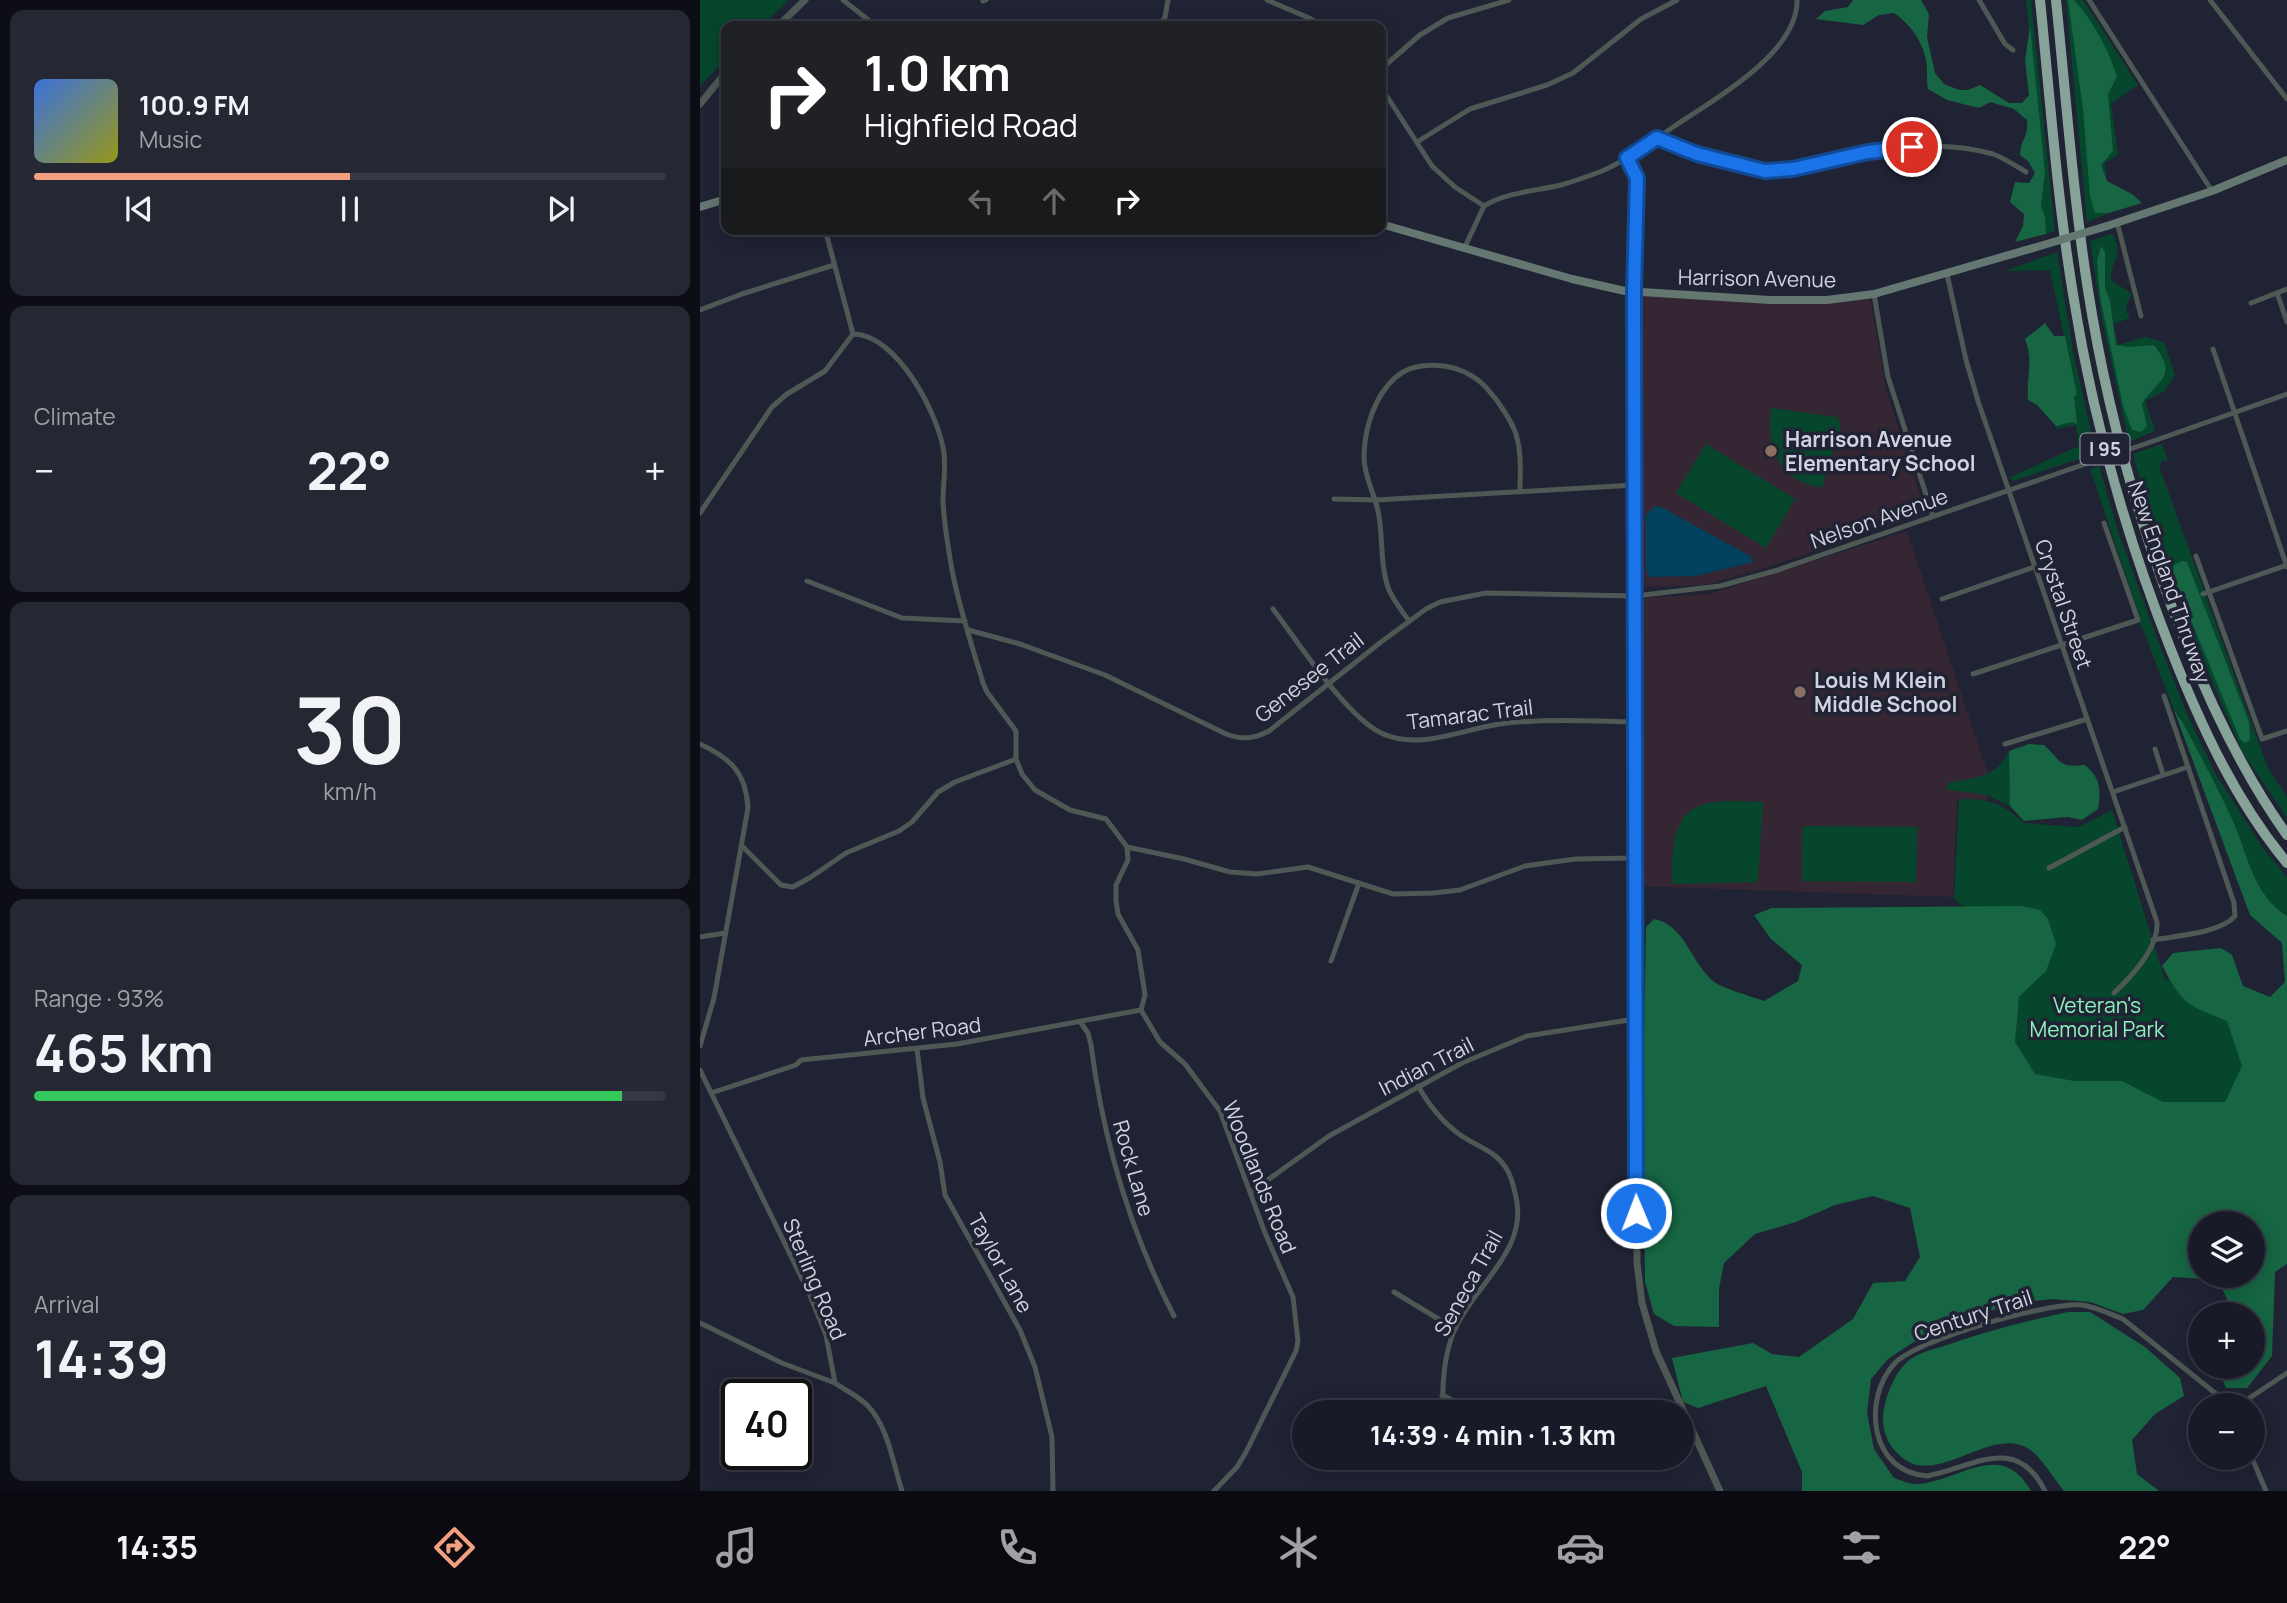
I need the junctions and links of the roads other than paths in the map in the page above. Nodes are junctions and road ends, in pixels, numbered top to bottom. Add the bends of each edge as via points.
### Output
1 (805, 0) edge
2 (843, 0) edge
3 (1168, 0) edge
4 (1267, 0) edge
5 (1508, 0) edge
6 (1677, 0) edge
7 (1797, 0) edge
8 (1979, 0) edge
9 (2040, 0) edge
10 (2056, 0) edge
11 (2089, 0) edge
12 (2210, 0) edge
13 (783, 21) edge
14 (870, 21) edge
15 (1163, 21) edge
16 (1314, 21) edge
17 (2013, 50) dead end
18 (1386, 65) edge
19 (721, 78) edge
20 (1386, 95) edge
21 (2287, 99) edge
22 (700, 104) edge
23 (1657, 138) junction
24 (1417, 142) junction
25 (1627, 158) junction
26 (2287, 160) edge
27 (2026, 172) dead end
28 (2212, 191) junction
29 (721, 201) edge
30 (1484, 206) junction
31 (700, 207) edge
32 (2117, 222) junction
33 (1386, 225) edge
34 (826, 235) edge
35 (1464, 248) junction
36 (834, 265) junction
37 (1947, 274) junction
38 (2287, 289) edge
39 (1634, 292) junction
40 (2277, 293) junction
41 (1874, 294) junction
42 (700, 300) edge
43 (2251, 303) dead end
44 (702, 309) edge
45 (2141, 316) dead end
46 (2287, 322) edge
47 (853, 334) junction
48 (2213, 349) dead end
49 (2287, 394) edge
50 (2233, 412) junction
51 (1634, 485) junction
52 (2009, 489) junction
53 (1520, 492) junction
54 (1334, 499) dead end
55 (1376, 500) junction
56 (700, 513) edge
57 (1933, 516) junction
58 (2104, 523) dead end
59 (2196, 556) dead end
60 (2287, 566) edge
61 (2034, 567) junction
62 (807, 582) dead end
63 (2206, 593) junction
64 (1635, 596) junction
65 (1942, 599) dead end
66 (1273, 609) dead end
67 (965, 621) junction
68 (1409, 621) junction
69 (968, 630) junction
70 (2061, 644) junction
71 (1973, 674) dead end
72 (1330, 683) junction
73 (2164, 696) dead end
74 (2087, 719) junction
75 (1635, 722) junction
76 (2287, 731) edge
77 (700, 744) edge
78 (2005, 744) dead end
79 (2155, 749) dead end
80 (1016, 758) junction
81 (2188, 766) junction
82 (2163, 774) junction
83 (2113, 792) junction
84 (2125, 827) junction
85 (2287, 835) edge
86 (741, 845) junction
87 (1127, 847) junction
88 (1634, 858) junction
89 (2287, 863) edge
90 (2049, 868) dead end
91 (1359, 883) junction
92 (725, 933) junction
93 (700, 937) edge
94 (2153, 940) junction
95 (1331, 961) dead end
96 (2114, 993) dead end
97 (1141, 1010) junction
98 (1635, 1019) junction
99 (1081, 1023) junction
100 (700, 1046) edge
101 (917, 1049) junction
102 (700, 1070) edge
103 (1418, 1086) junction
104 (711, 1093) junction
105 (1251, 1192) junction
106 (1394, 1292) dead end
107 (1174, 1316) dead end
108 (700, 1323) edge
109 (1455, 1329) junction
110 (2287, 1373) edge
111 (835, 1383) junction
112 (2215, 1393) edge
113 (2257, 1393) edge
114 (1443, 1395) junction
115 (1443, 1400) edge
116 (1453, 1400) edge
117 (1678, 1400) edge
118 (1694, 1435) edge
119 (2257, 1470) edge
120 (902, 1491) edge
121 (1053, 1491) edge
122 (1214, 1491) edge
123 (1720, 1491) edge
124 (2045, 1491) edge
125 (2266, 1491) edge

1 - 13 street
2 - 14 street
3 - 15 street
4 - 16 street
5 - 18 street via 1448,18
6 - 24 street via 1641,19 1573,73 1471,109
7 - 23 street via 1788,31 1763,62
8 - 17 street
9 - 89 highway, New England Thruway / I 95 via 2073,296 2117,493 2161,625 2205,730 2240,796
10 - 85 highway, New England Thruway / I 95 via 2084,267 2126,465 2156,562 2202,680 2246,772
11 - 28 street
12 - 21 street
19 - 22 street
20 - 24 street
23 - 25 street
23 - 27 street via 1697,154 1765,171 1934,145 1996,155
24 - 30 street via 1432,166
25 - 30 street via 1562,184
25 - 39 street via 1637,178
26 - 28 main road, Harrison Avenue
28 - 32 main road, Harrison Avenue
29 - 31 main road
30 - 35 street
32 - 37 main road, Harrison Avenue, bridge
32 - 45 street
33 - 35 main road, Harrison Avenue
34 - 36 street
35 - 39 main road, Harrison Avenue
36 - 44 street
36 - 47 street
37 - 41 main road, Harrison Avenue
37 - 52 street, Crystal Street via 1966,360
38 - 40 street
39 - 41 main road, Harrison Avenue via 1770,300
39 - 51 street
40 - 43 street
40 - 46 street
41 - 57 street via 1888,377
42 - 44 street
47 - 56 street via 825,371 772,407
47 - 67 street via 872,338 902,365 934,417 944,451 947,534
48 - 50 street
49 - 50 street, Nelson Avenue
50 - 52 street, Nelson Avenue, bridge
50 - 60 street
51 - 53 street
51 - 64 street
52 - 57 street, Nelson Avenue
52 - 61 street, Crystal Street
53 - 55 street
53 - 55 street via 1516,435 1487,388 1458,369 1425,366 1398,375 1368,422 1364,454
54 - 55 street
55 - 68 street via 1385,575 1394,600
57 - 64 street, Nelson Avenue via 1720,586
58 - 70 street via 2138,620
59 - 63 street
60 - 63 street
61 - 65 street
61 - 70 street, Crystal Street
62 - 67 street via 902,618
63 - 76 street via 2262,739
64 - 68 street, Genesee Trail via 1486,593 1440,602
64 - 75 street
66 - 72 street, Tamarac Trail
67 - 69 street
68 - 72 street, Genesee Trail
69 - 72 street, Genesee Trail via 1105,675 1238,739 1269,731
69 - 80 street via 986,692 1016,731
70 - 71 street
70 - 74 street, Crystal Street
72 - 75 street, Tamarac Trail via 1361,720 1404,740 1433,739 1508,723
73 - 81 street
74 - 78 street
74 - 83 street, Crystal Street
75 - 88 street
77 - 86 street via 733,764 747,792
79 - 82 street
80 - 86 street via 955,782 938,792 899,831 845,853 793,887 781,885
80 - 87 street via 1035,790 1070,810 1105,819
81 - 82 street
81 - 94 street via 2235,916 2208,930
82 - 83 street
83 - 84 street, Crystal Street
84 - 90 street
84 - 94 street, Crystal Street via 2157,922
86 - 92 street
87 - 91 street via 1230,872 1257,874 1308,867
87 - 97 street via 1128,860 1116,885 1116,901 1118,914 1138,950 1145,995
88 - 91 street via 1539,863 1447,892 1393,894
88 - 98 street
91 - 95 street
92 - 93 street
92 - 100 street
94 - 96 street via 2135,972
97 - 99 street, Archer Road
97 - 105 street, Woodlands Road via 1160,1042 1185,1064 1220,1111
98 - 103 street, Indian Trail via 1527,1036
98 - 117 street via 1637,1263 1642,1303 1656,1351
99 - 101 street, Archer Road
99 - 107 street, Rock Lane via 1088,1033 1106,1132 1126,1205
101 - 104 street, Archer Road via 801,1060
101 - 121 street, Taylor Lane via 945,1195 1020,1330 1035,1367 1052,1437
102 - 104 street, Sterling Road
103 - 105 street, Indian Trail via 1329,1136
103 - 109 street, Seneca Trail via 1440,1117 1499,1159 1518,1202 1512,1244
104 - 111 street, Sterling Road via 809,1293 826,1335
105 - 122 street, Woodlands Road via 1293,1297 1298,1341 1246,1452
106 - 109 street
108 - 111 street
109 - 114 street, Seneca Trail via 1443,1371
110 - 113 street
111 - 120 street via 866,1404 876,1418
112 - 124 street, Century Trail via 2123,1319 2082,1305 2013,1314 1936,1341 1892,1366 1877,1396 1875,1427 1891,1460 1916,1475 1927,1476 1990,1458 2016,1459 2032,1471
114 - 115 street, Seneca Trail
114 - 116 street
118 - 123 street
119 - 125 street

